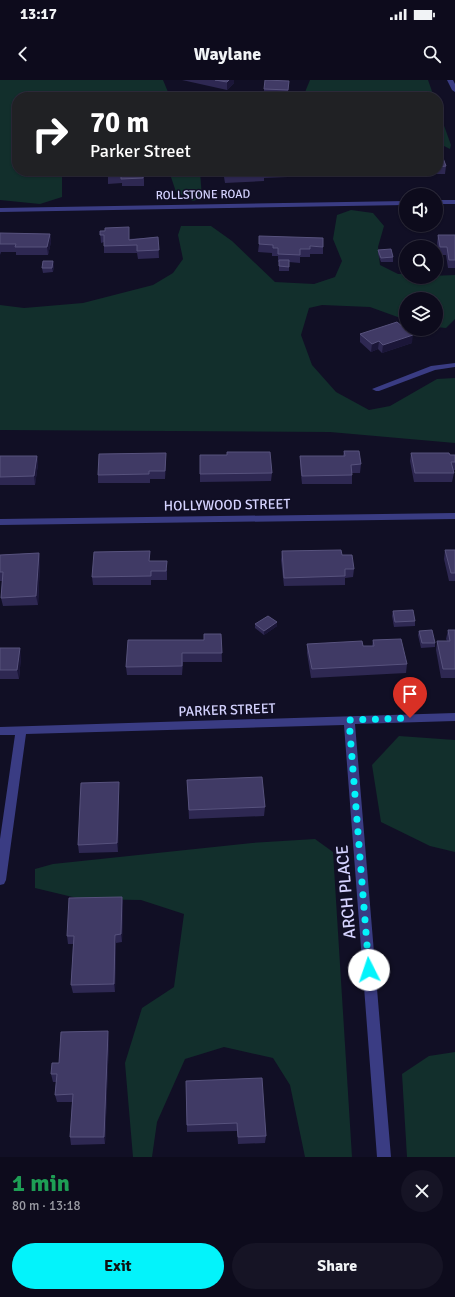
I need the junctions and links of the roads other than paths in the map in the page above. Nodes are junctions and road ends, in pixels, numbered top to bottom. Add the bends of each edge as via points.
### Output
1 (450, 80) edge
2 (455, 90) edge
3 (443, 202) edge
4 (455, 202) edge
5 (399, 203) edge
6 (0, 210) edge
7 (455, 365) edge
8 (376, 389) dead end
9 (455, 516) edge
10 (0, 522) edge
11 (455, 717) edge
12 (349, 720) junction
13 (0, 731) edge
14 (20, 731) junction
15 (0, 880) edge
16 (384, 1157) edge

1 - 2 street
3 - 4 street
5 - 6 street, ROLLSTONE ROAD
7 - 8 street via 434,368
9 - 10 street, HOLLYWOOD STREET
11 - 12 street, PARKER STREET
12 - 14 street, PARKER STREET
12 - 16 street, ARCH PLACE
13 - 14 street, PARKER STREET
14 - 15 street

